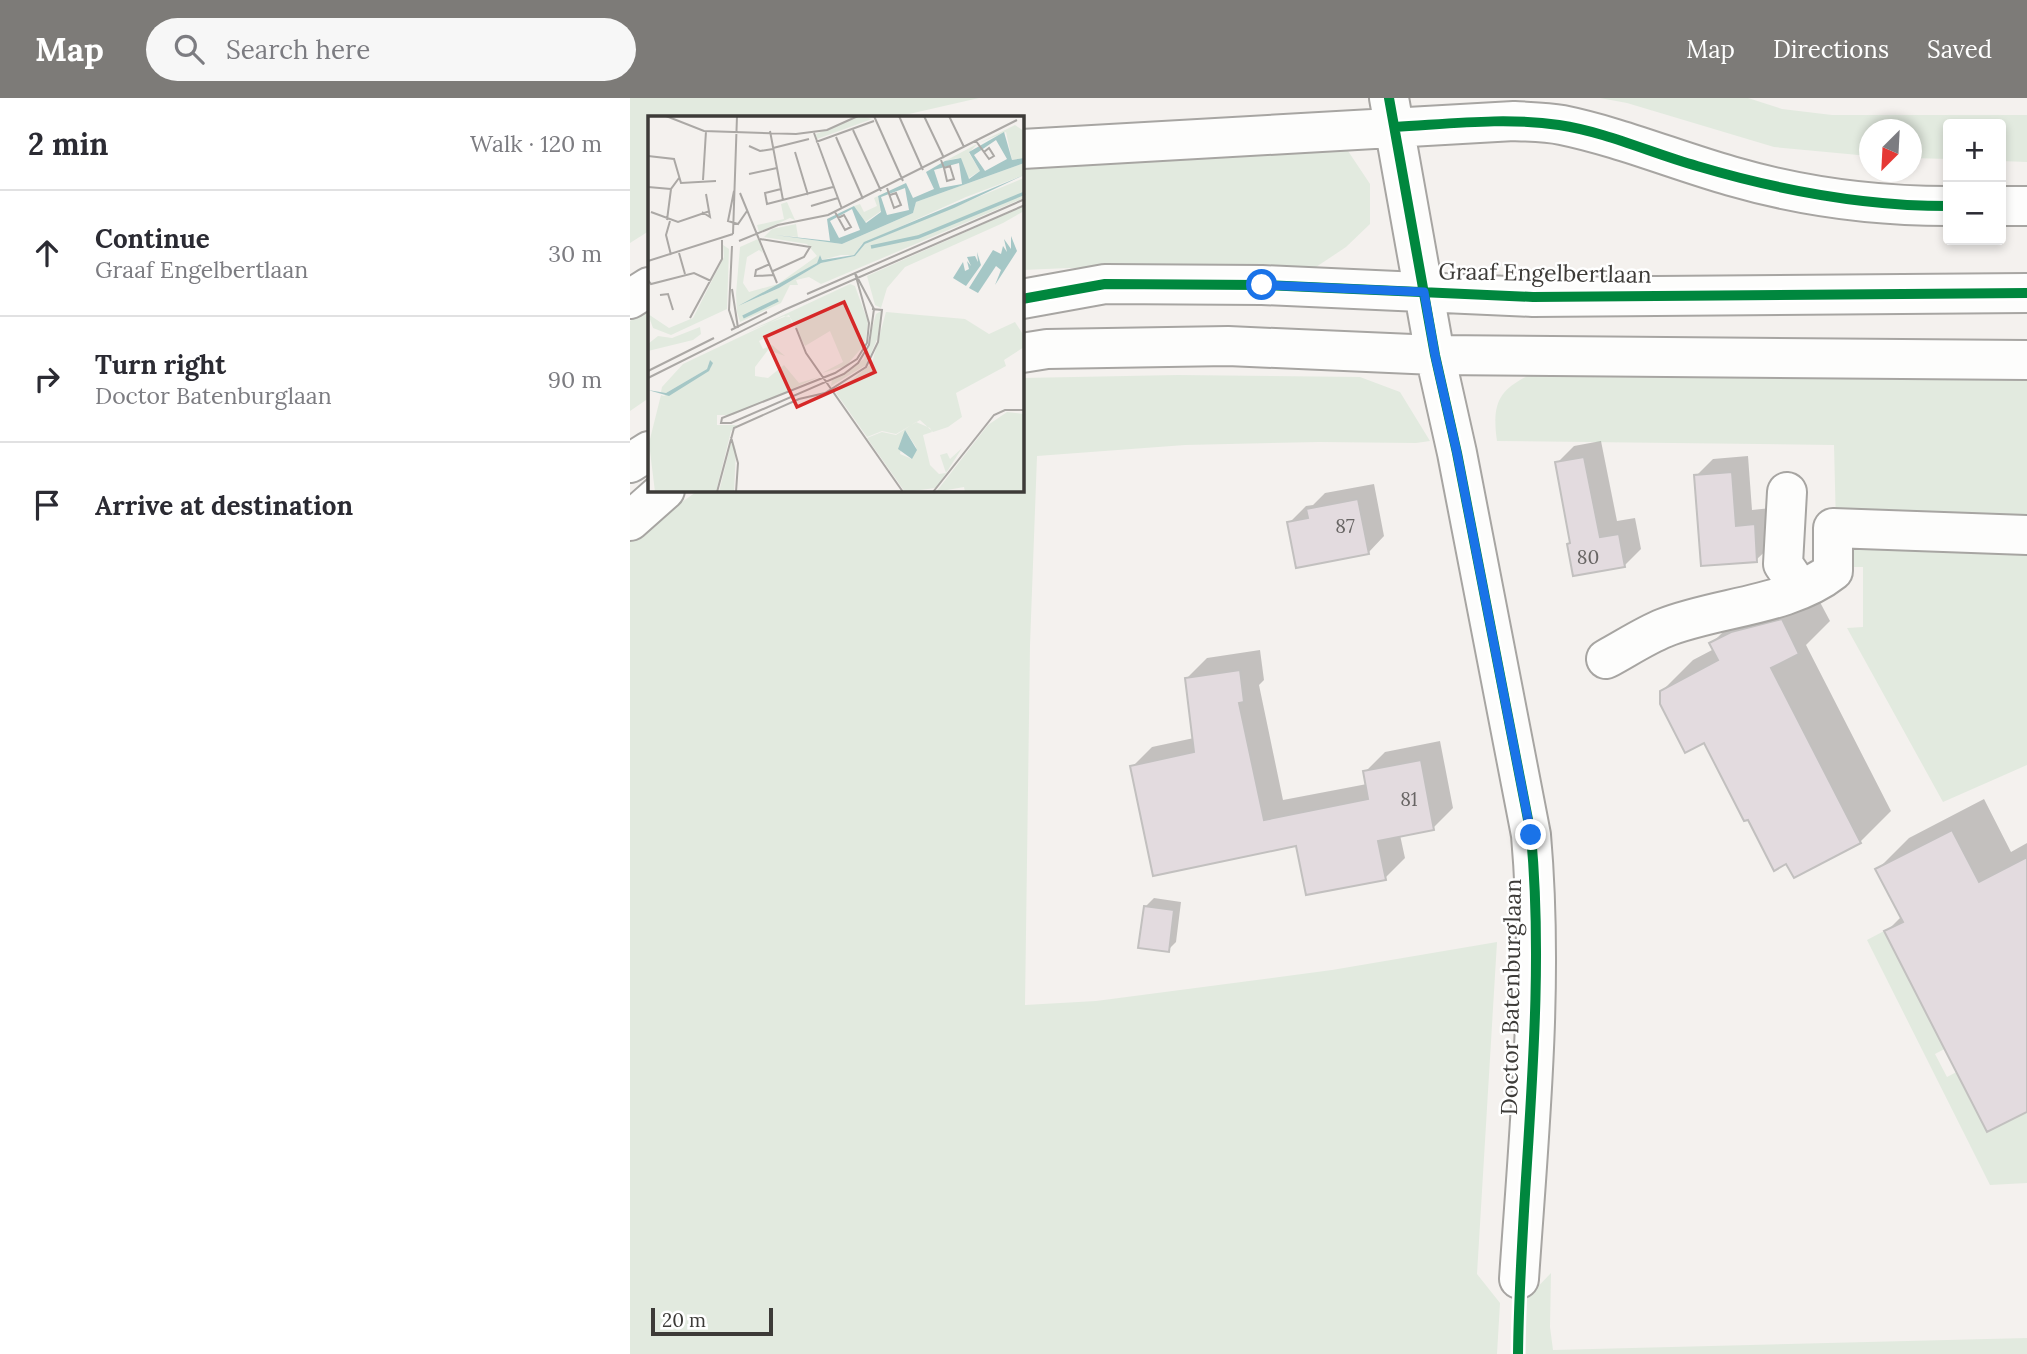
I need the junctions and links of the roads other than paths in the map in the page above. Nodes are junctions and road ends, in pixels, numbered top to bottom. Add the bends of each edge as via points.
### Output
1 (1392, 112) edge
2 (1024, 149) edge
3 (1943, 206) edge
4 (2006, 206) edge
5 (2027, 206) edge
6 (648, 288) edge
7 (1424, 292) junction
8 (2027, 293) edge
9 (630, 299) edge
10 (1024, 299) edge
11 (1024, 353) edge
12 (1435, 355) junction
13 (2027, 360) edge
14 (648, 452) edge
15 (630, 463) edge
16 (663, 492) edge
17 (1787, 492) dead end
18 (630, 522) edge
19 (2027, 535) edge
20 (1800, 589) junction
21 (1606, 659) dead end
22 (1519, 1279) dead end

1 - 2 street
1 - 3 street via 1560,125 1785,188 1887,203
1 - 7 street, Doctor Batenburglaan
4 - 5 street
6 - 9 street
7 - 8 street, Graaf Engelbertlaan via 1533,297
7 - 10 street, Graaf Engelbertlaan via 1105,284
7 - 12 street, Doctor Batenburglaan
11 - 12 street via 1228,346
12 - 13 street
12 - 22 street, Doctor Batenburglaan via 1497,606 1536,888 1545,1054
14 - 15 street
16 - 18 street
17 - 20 street via 1783,564
19 - 20 street via 1833,528 1833,571
20 - 21 street via 1664,628

